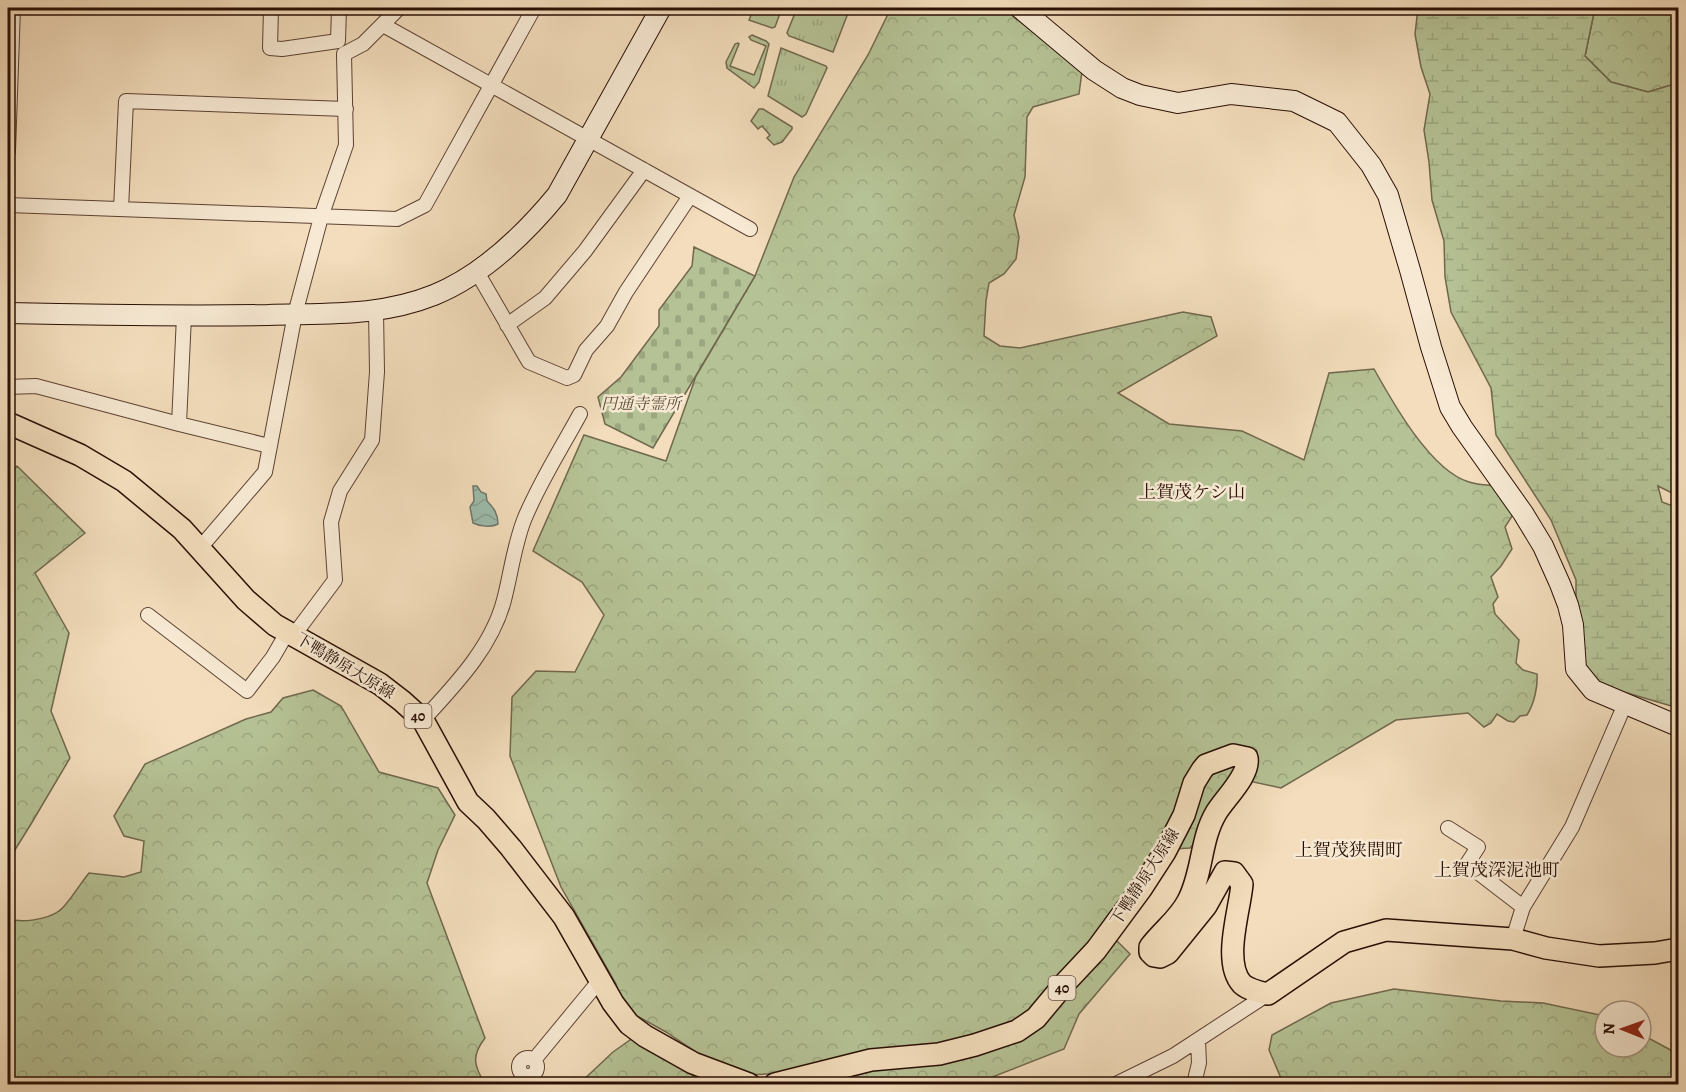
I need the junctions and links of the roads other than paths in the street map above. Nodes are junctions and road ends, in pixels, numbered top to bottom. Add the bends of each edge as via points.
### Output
1 (12, 8) edge
2 (271, 8) edge
3 (339, 8) edge
4 (399, 8) edge
5 (534, 8) edge
6 (661, 8) edge
7 (1020, 8) edge
8 (383, 25) junction
9 (9, 44) edge
10 (341, 47) junction
11 (492, 86) junction
12 (8, 109) edge
13 (346, 109) junction
14 (588, 139) junction
15 (8, 151) edge
16 (644, 170) junction
17 (690, 196) junction
18 (8, 205) edge
19 (121, 209) junction
20 (321, 217) junction
21 (750, 229) dead end
22 (477, 272) junction
23 (376, 312) junction
24 (8, 313) edge
25 (295, 314) junction
26 (184, 316) junction
27 (507, 325) junction
28 (8, 387) edge
29 (580, 414) dead end
30 (8, 423) edge
31 (179, 424) junction
32 (269, 446) junction
33 (200, 548) junction
34 (148, 615) dead end
35 (291, 633) junction
36 (1625, 704) junction
37 (423, 720) junction
38 (1678, 726) edge
39 (1448, 828) dead end
40 (1523, 907) junction
41 (1512, 939) junction
42 (1678, 949) edge
43 (600, 980) junction
44 (1268, 994) junction
45 (1198, 1040) junction
46 (702, 1067) junction
47 (520, 1080) edge
48 (718, 1084) edge
49 (749, 1084) edge
50 (775, 1084) edge
51 (1116, 1084) edge
52 (1194, 1084) edge

1 - 9 street
2 - 10 street via 270,48
3 - 10 street
4 - 8 street
5 - 11 street
6 - 14 street
7 - 36 street via 1094,70 1140,95 1178,103 1230,94 1294,100 1337,122 1371,165 1388,195 1450,407 1523,513 1552,565 1573,625 1576,669 1593,690
8 - 10 street via 363,44
8 - 11 street
9 - 12 street
10 - 13 street
11 - 14 street
11 - 20 street via 425,205 397,219
12 - 15 street
13 - 19 street via 126,101
13 - 20 street via 346,145
14 - 16 street
14 - 22 street via 540,216
16 - 17 street
16 - 27 street via 585,252 545,298
17 - 21 street
17 - 27 street via 606,326 586,350 574,375 567,378 529,362
18 - 19 street
19 - 20 street
20 - 25 street
22 - 23 street via 434,295
22 - 27 street
23 - 25 street
23 - 35 street via 372,440 340,491 331,522 335,580
24 - 26 street
25 - 26 street
25 - 32 street
26 - 31 street
28 - 31 street via 36,386
29 - 37 street via 523,522 496,625 467,669
30 - 33 main road, 下鴨静原大原線 / 40 via 80,455 124,481
31 - 32 street
32 - 33 street via 265,472
33 - 35 main road, 下鴨静原大原線 / 40 via 246,600
34 - 35 street via 247,691
35 - 37 main road, 下鴨静原大原線 / 40 via 380,684
36 - 38 street
36 - 40 street via 1572,827
37 - 43 main road, 下鴨静原大原線 / 40 via 464,797 511,848 564,917
39 - 40 street via 1478,847 1467,864
40 - 41 street
41 - 42 main road via 1599,956
41 - 44 main road via 1386,930 1344,942
43 - 46 main road, 下鴨静原大原線 / 40 via 629,1024
43 - 47 street via 534,1060 521,1062
44 - 45 street
44 - 50 main road, 下鴨静原大原線 / 40 via 1241,983 1236,970 1233,932 1242,884 1234,873 1225,872 1206,906 1168,953 1160,957 1150,952 1155,940 1188,902 1211,823 1244,774 1247,758 1233,755 1202,770 1184,815 1141,889 1096,951 1036,1018 1017,1031 975,1045 939,1054 871,1060
45 - 51 street
45 - 52 street via 1199,1063
46 - 48 street
46 - 49 main road, 下鴨静原大原線 / 40

